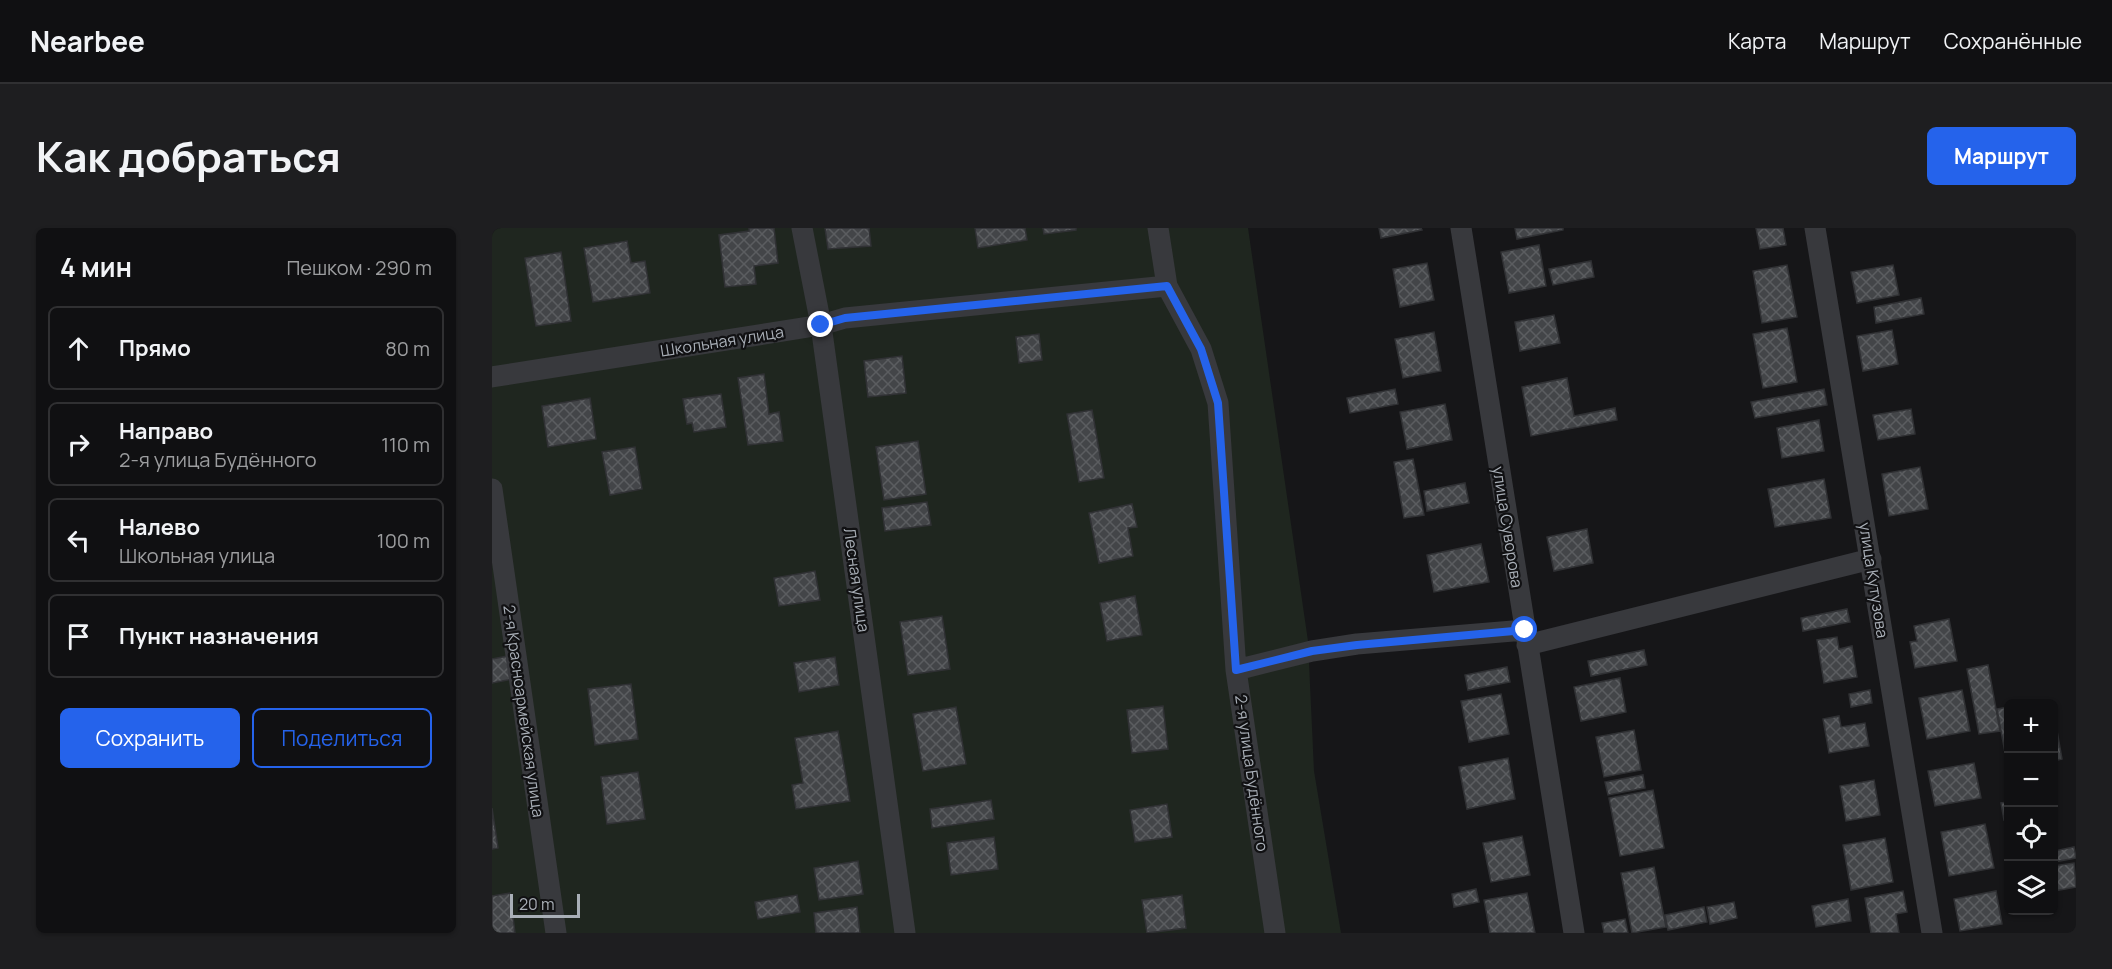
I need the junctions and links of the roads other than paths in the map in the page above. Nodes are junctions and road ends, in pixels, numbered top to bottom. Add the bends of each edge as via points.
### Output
1 (802, 228) edge
2 (1158, 228) edge
3 (1461, 228) edge
4 (1815, 228) edge
5 (1167, 286) junction
6 (821, 325) junction
7 (492, 377) edge
8 (492, 489) edge
9 (1871, 559) junction
10 (1526, 637) junction
11 (1236, 670) junction
12 (556, 933) edge
13 (905, 933) edge
14 (1275, 933) edge
15 (1574, 933) edge
16 (1932, 933) edge

1 - 6 street, Лесная улица
2 - 5 street, 2-я улица Будённого
3 - 10 street, улица Суворова
4 - 9 street, улица Кутузова
5 - 6 street, Школьная улица via 845,318
5 - 11 street, 2-я улица Будённого via 1201,349 1218,403
6 - 7 street, Школьная улица
6 - 13 street, Лесная улица
8 - 12 street, 2-я Красноармейская улица
9 - 10 street
9 - 16 street, улица Кутузова
10 - 11 street via 1346,646
10 - 15 street, улица Суворова
11 - 14 street, 2-я улица Будённого

